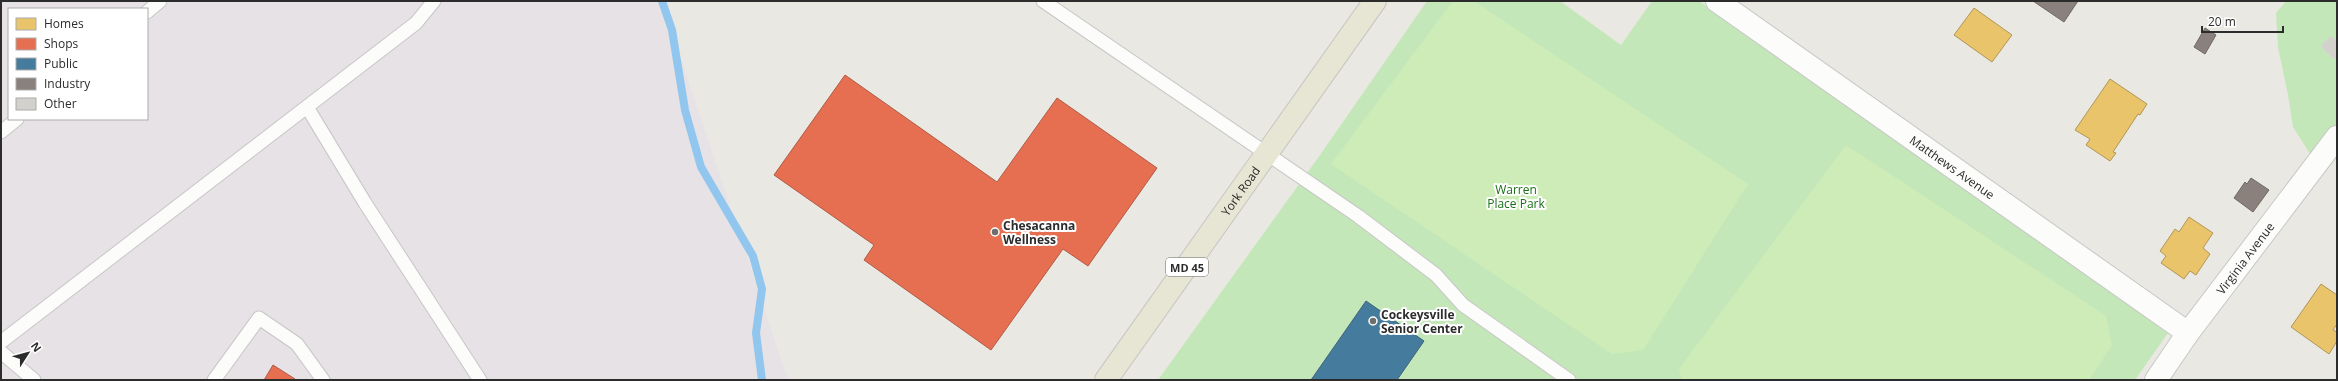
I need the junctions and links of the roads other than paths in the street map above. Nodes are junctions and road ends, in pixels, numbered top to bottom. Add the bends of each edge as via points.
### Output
1 (160, 1) edge
2 (434, 1) edge
3 (1043, 1) edge
4 (1375, 1) edge
5 (1718, 1) edge
6 (148, 11) edge
7 (307, 107) junction
8 (16, 120) edge
9 (1, 132) edge
10 (2337, 137) edge
11 (1267, 154) junction
12 (2188, 333) junction
13 (1, 342) edge
14 (1, 352) edge
15 (34, 380) edge
16 (214, 380) edge
17 (323, 380) edge
18 (480, 380) edge
19 (1106, 380) edge
20 (1569, 380) edge
21 (2156, 380) edge

1 - 6 lane
2 - 7 lane via 416,23
3 - 11 lane
4 - 11 main road, York Road / MD 45
5 - 12 street, Matthews Avenue
7 - 13 lane
7 - 18 lane
8 - 9 lane
10 - 12 street, Virginia Avenue
11 - 19 main road, York Road / MD 45
11 - 20 lane via 1358,216 1436,275 1463,305
12 - 21 street, Virginia Avenue
14 - 15 lane
16 - 17 lane via 259,318 296,344

